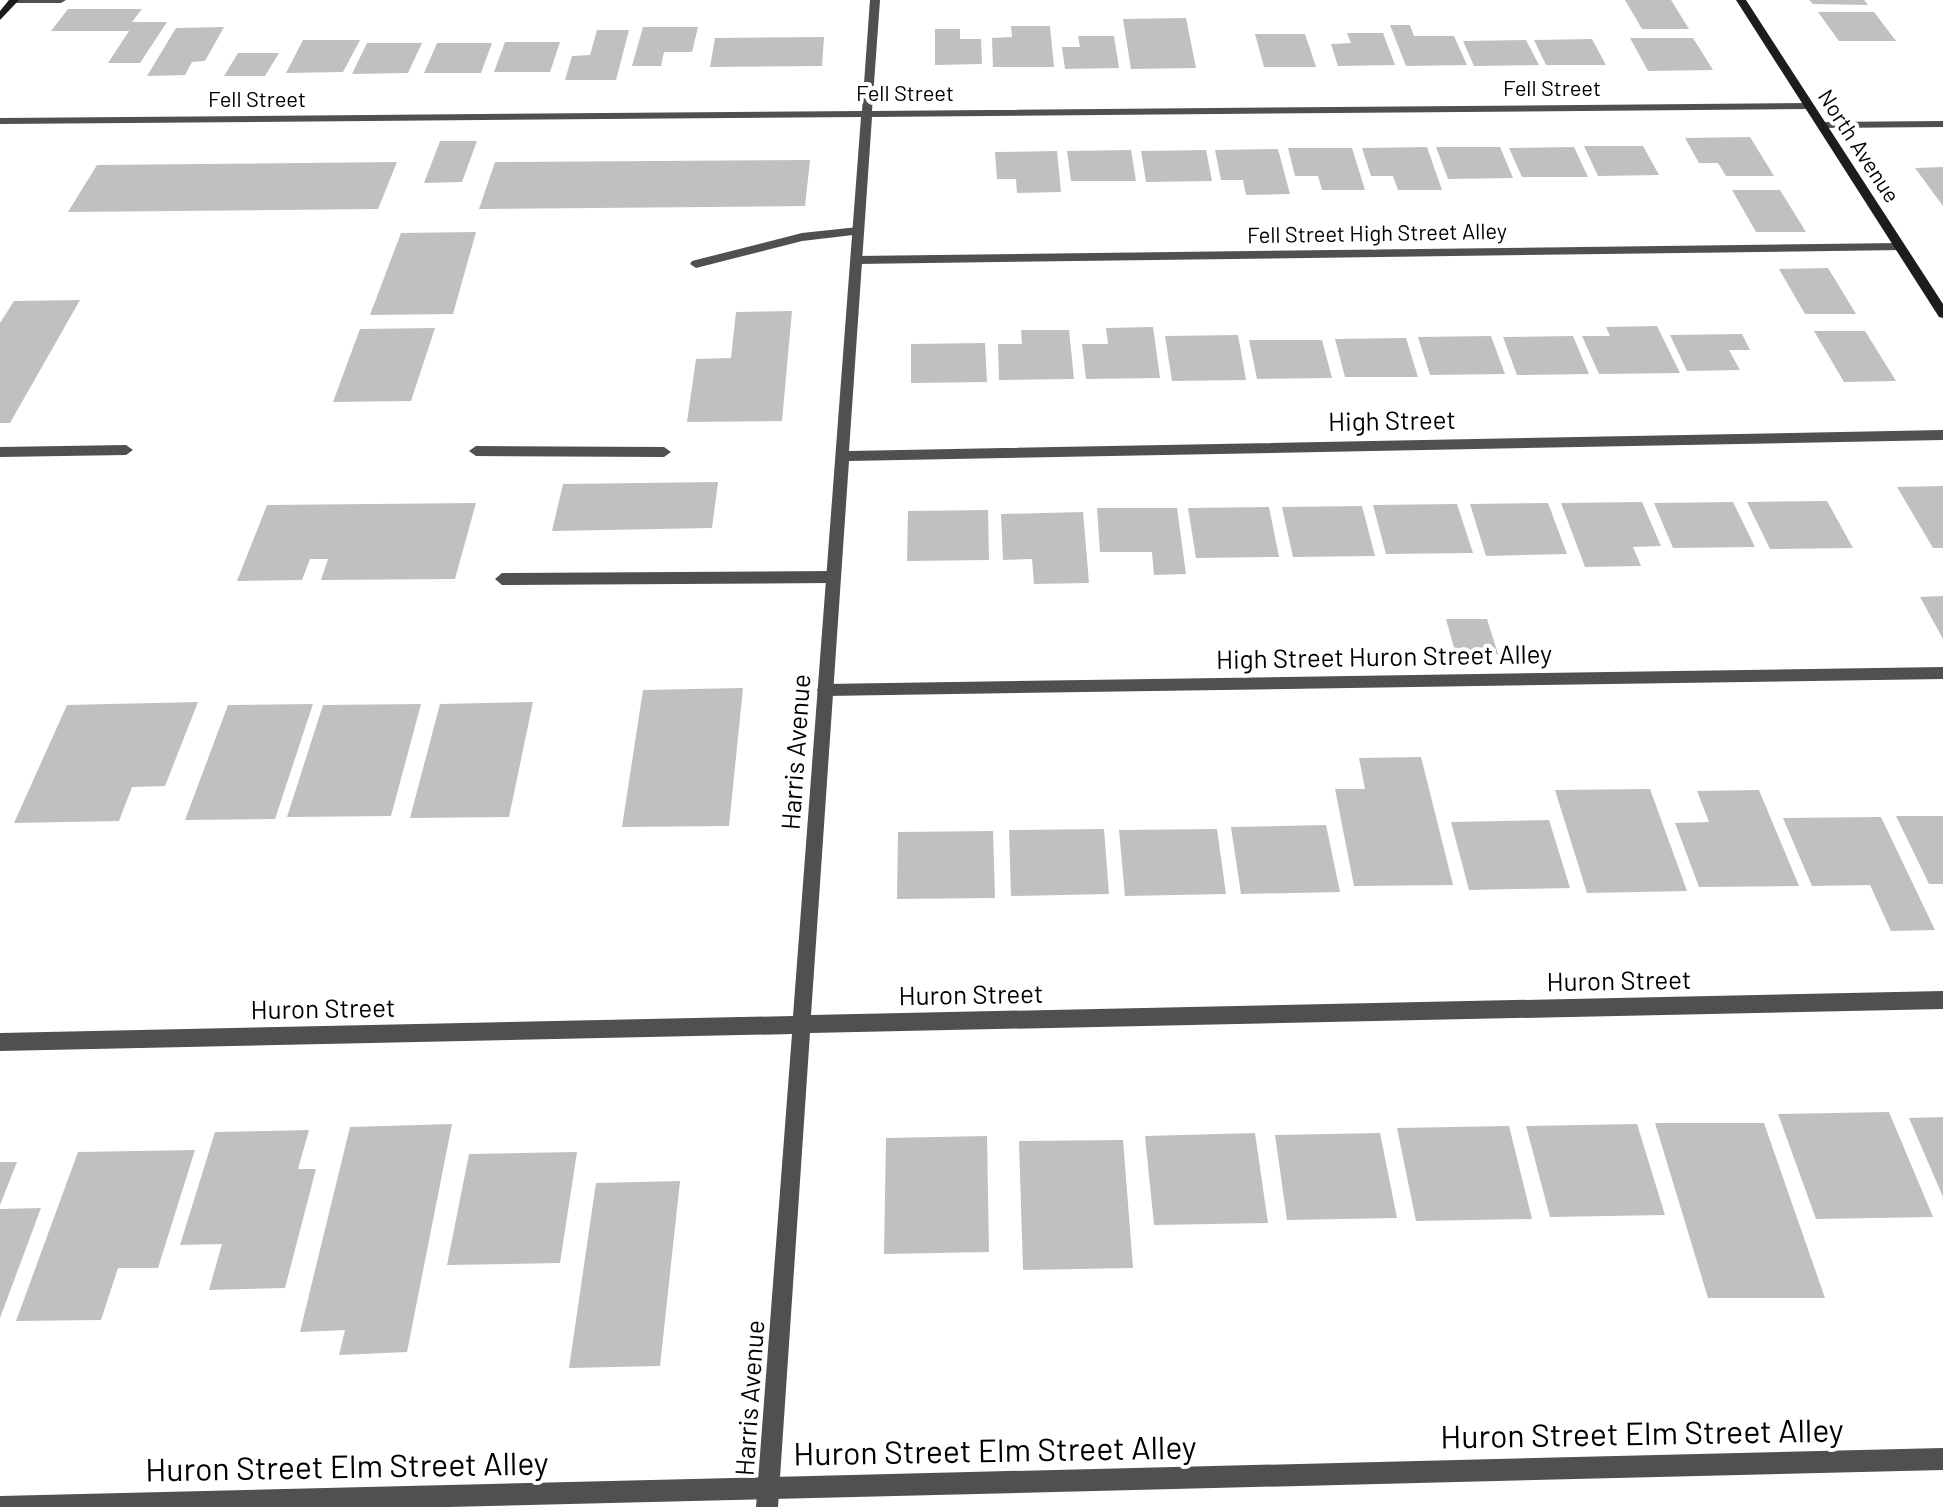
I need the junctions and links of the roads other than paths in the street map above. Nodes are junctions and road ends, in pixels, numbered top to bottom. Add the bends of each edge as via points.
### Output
1 (13, 0) edge
2 (61, 0) edge
3 (875, 0) edge
4 (1741, 0) edge
5 (0, 17) edge
6 (1809, 106) junction
7 (866, 114) junction
8 (0, 121) edge
9 (1943, 124) edge
10 (1821, 125) junction
11 (858, 231) junction
12 (1899, 247) junction
13 (856, 260) junction
14 (696, 264) dead end
15 (1943, 314) edge
16 (1943, 435) edge
17 (126, 450) dead end
18 (476, 451) dead end
19 (0, 452) edge
20 (664, 452) dead end
21 (842, 456) junction
22 (833, 577) junction
23 (502, 579) dead end
24 (1943, 673) edge
25 (825, 690) junction
26 (1943, 1000) edge
27 (801, 1025) junction
28 (0, 1042) edge
29 (1943, 1459) edge
30 (767, 1498) edge
31 (0, 1507) edge

1 - 2 street
1 - 5 street
3 - 7 street, Harris Avenue
4 - 6 street, North Avenue
6 - 7 street, Fell Street
6 - 10 street, North Avenue
7 - 8 street, Fell Street
7 - 11 street, Harris Avenue
9 - 10 street
10 - 12 street, North Avenue
11 - 13 street, Harris Avenue
11 - 14 street via 802,237
12 - 13 street, Fell Street High Street Alley
12 - 15 street, North Avenue
13 - 21 street, Harris Avenue
16 - 21 street, High Street
17 - 19 street
18 - 20 street
21 - 22 street, Harris Avenue
22 - 23 street
22 - 25 street, Harris Avenue
24 - 25 street, High Street Huron Street Alley
25 - 27 street, Harris Avenue
26 - 27 street, Huron Street
27 - 28 street, Huron Street
27 - 30 street, Harris Avenue
29 - 30 street, Huron Street Elm Street Alley
30 - 31 street, Huron Street Elm Street Alley

